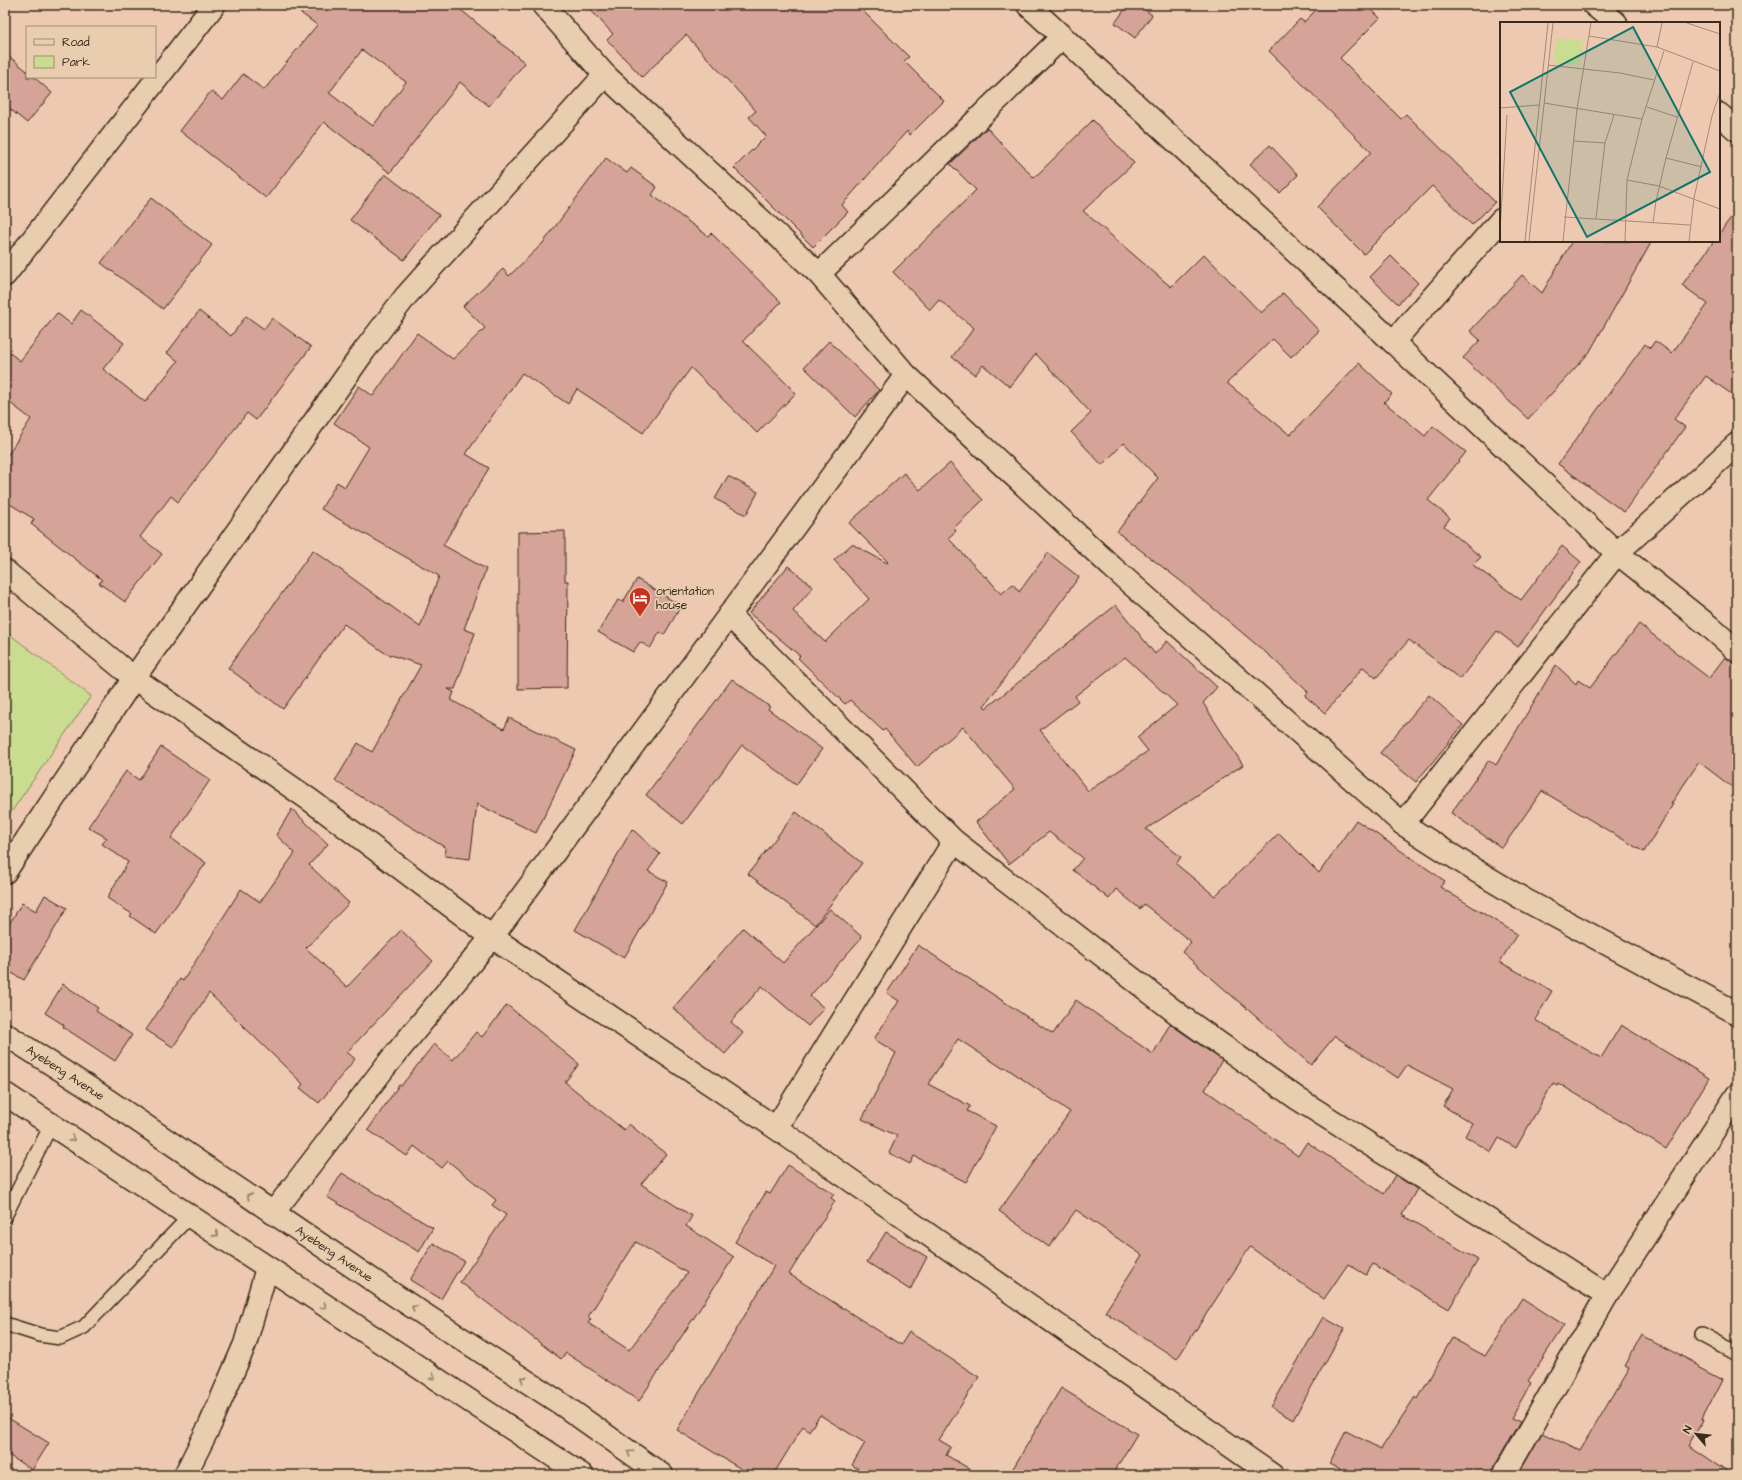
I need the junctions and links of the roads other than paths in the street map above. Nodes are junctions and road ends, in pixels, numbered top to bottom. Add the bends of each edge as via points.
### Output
1 (214, 5) edge
2 (543, 5) edge
3 (1028, 5) edge
4 (1594, 5) edge
5 (1615, 22) edge
6 (1062, 37) junction
7 (605, 75) junction
8 (1720, 115) edge
9 (1737, 130) edge
10 (1500, 221) edge
11 (819, 274) junction
12 (5, 275) edge
13 (1393, 342) junction
14 (906, 375) junction
15 (1737, 444) edge
16 (1616, 553) junction
17 (5, 571) edge
18 (729, 615) junction
19 (1737, 651) edge
20 (134, 678) junction
21 (1403, 824) junction
22 (954, 841) junction
23 (5, 872) edge
24 (492, 937) junction
25 (1737, 1014) edge
26 (5, 1034) edge
27 (5, 1094) edge
28 (1737, 1095) edge
29 (51, 1125) junction
30 (776, 1128) junction
31 (273, 1213) junction
32 (5, 1216) edge
33 (189, 1216) junction
34 (267, 1268) junction
35 (1607, 1294) junction
36 (5, 1324) edge
37 (1702, 1335) dead end
38 (1737, 1354) edge
39 (186, 1475) edge
40 (582, 1475) edge
41 (662, 1475) edge
42 (1272, 1475) edge
43 (1504, 1475) edge

1 - 12 street
2 - 7 street
3 - 6 street
4 - 5 street
6 - 11 street
6 - 13 street
7 - 11 street
7 - 20 street via 406,296 364,351
8 - 9 street
10 - 13 street
11 - 14 street
13 - 16 street
14 - 18 street
14 - 21 street via 1118,572
15 - 16 street
16 - 19 street
16 - 21 street
17 - 20 street
18 - 22 street
18 - 24 street
20 - 23 street
20 - 24 street via 310,800
21 - 25 street via 1525,900
22 - 30 street
22 - 35 street via 1182,1018 1298,1099
24 - 30 street
24 - 31 street via 386,1067
31 -> 26 street, Ayebeng Avenue via 100,1095
27 - 29 street
28 - 35 street
29 - 32 lane
29 -> 33 street
30 - 42 street
41 -> 31 street, Ayebeng Avenue via 560,1403
33 -> 34 street
33 - 36 lane via 84,1327 60,1338 40,1335
34 - 39 street via 245,1344
34 -> 40 street
35 - 43 street
37 - 38 lane

